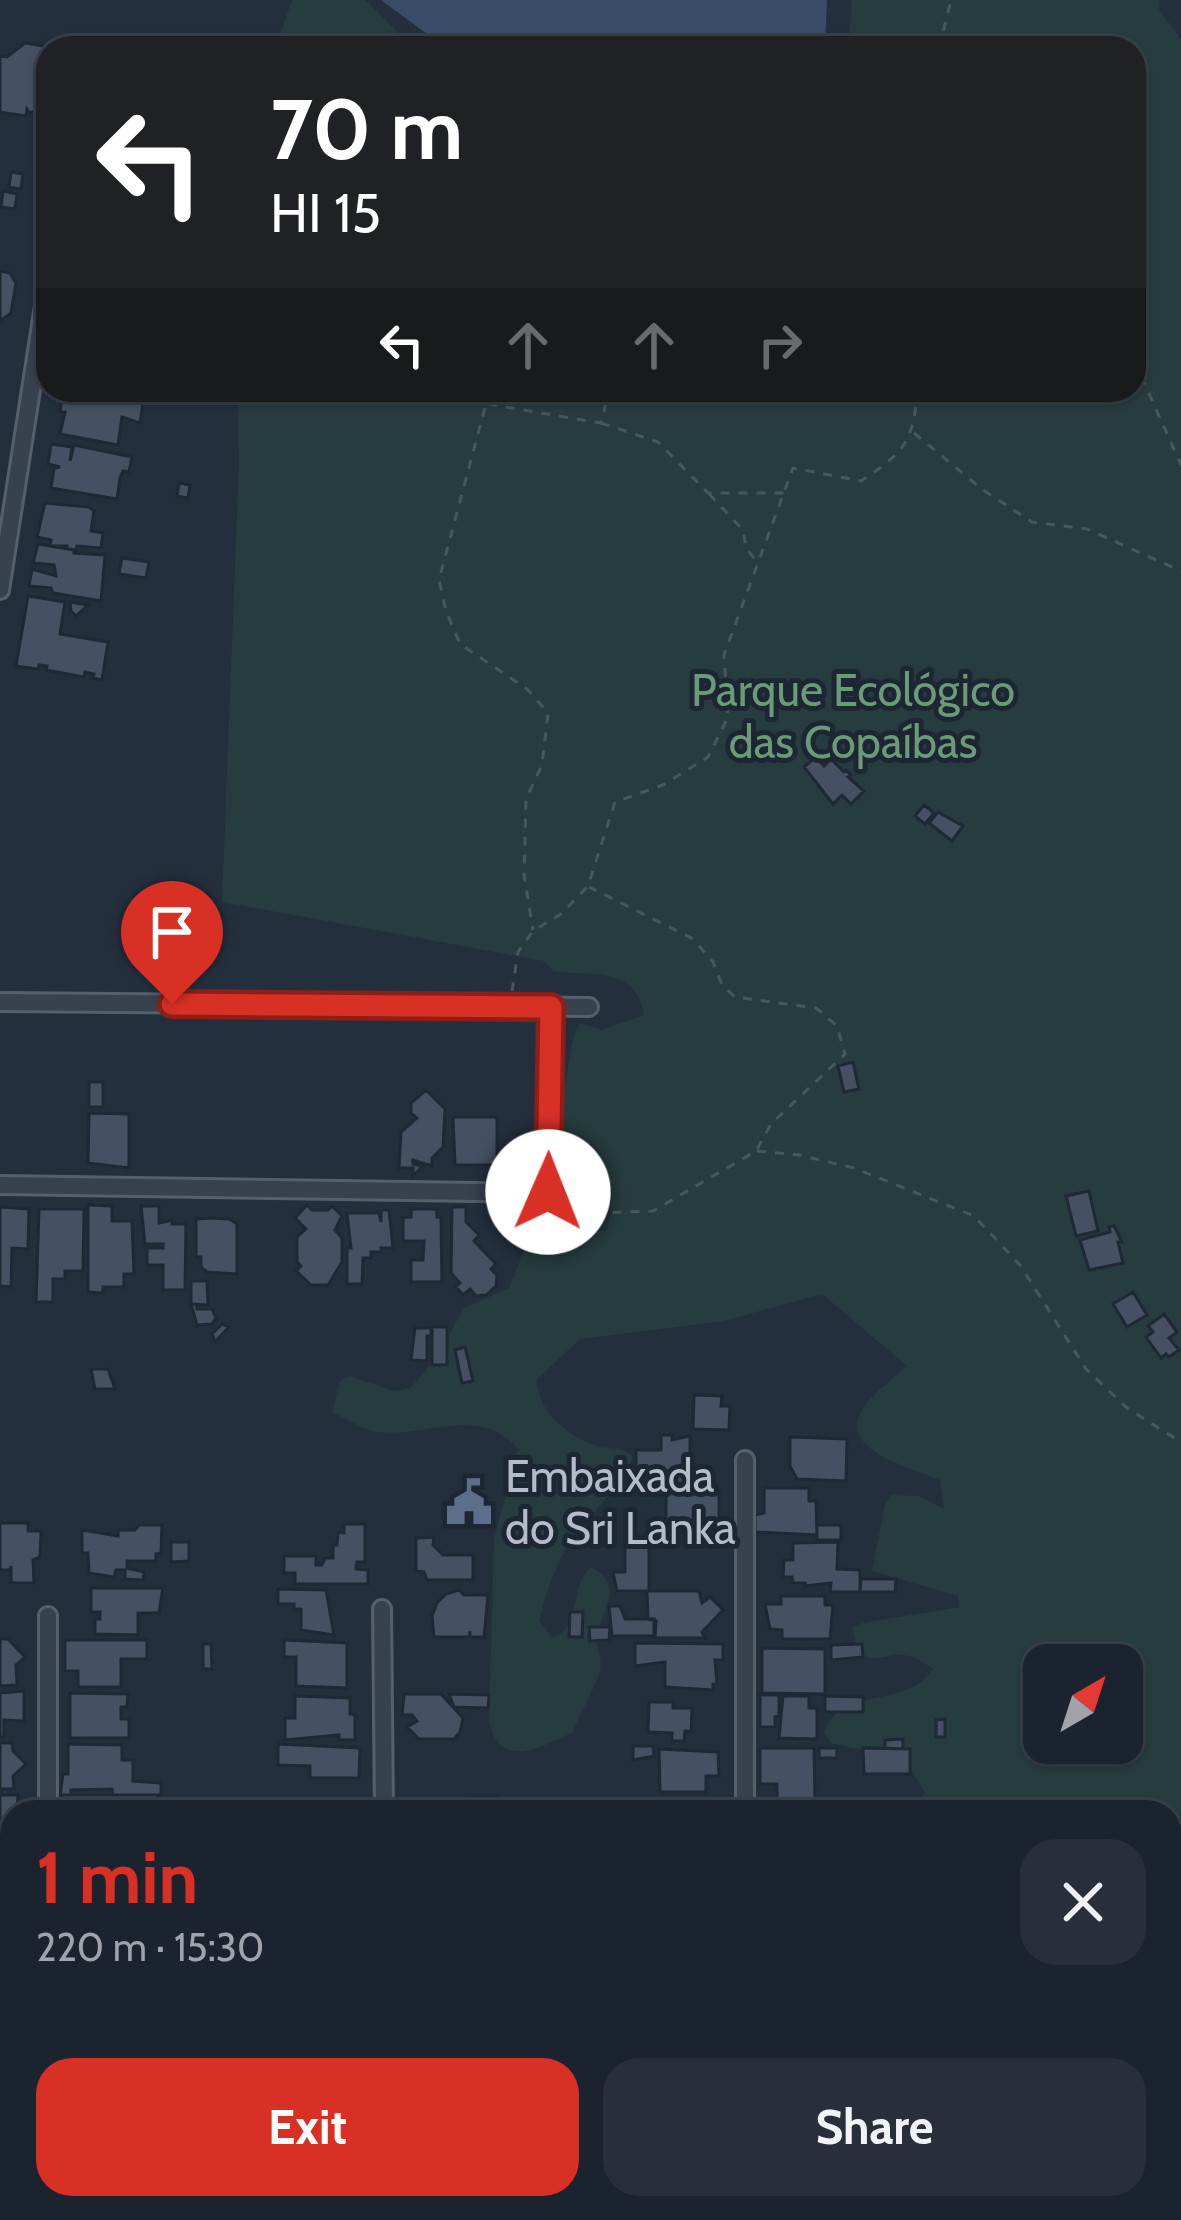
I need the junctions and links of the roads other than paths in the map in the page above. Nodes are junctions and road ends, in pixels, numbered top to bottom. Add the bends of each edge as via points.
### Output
1 (36, 358) edge
2 (0, 590) edge
3 (0, 1002) edge
4 (589, 1006) dead end
5 (551, 1007) junction
6 (0, 1185) edge
7 (745, 1460) dead end
8 (382, 1610) dead end
9 (48, 1616) dead end
10 (48, 1800) edge
11 (385, 1800) edge
12 (745, 1800) edge

1 - 2 street
3 - 5 street
4 - 5 street
5 - 6 street via 548,1192
7 - 12 street
8 - 11 street
9 - 10 street

